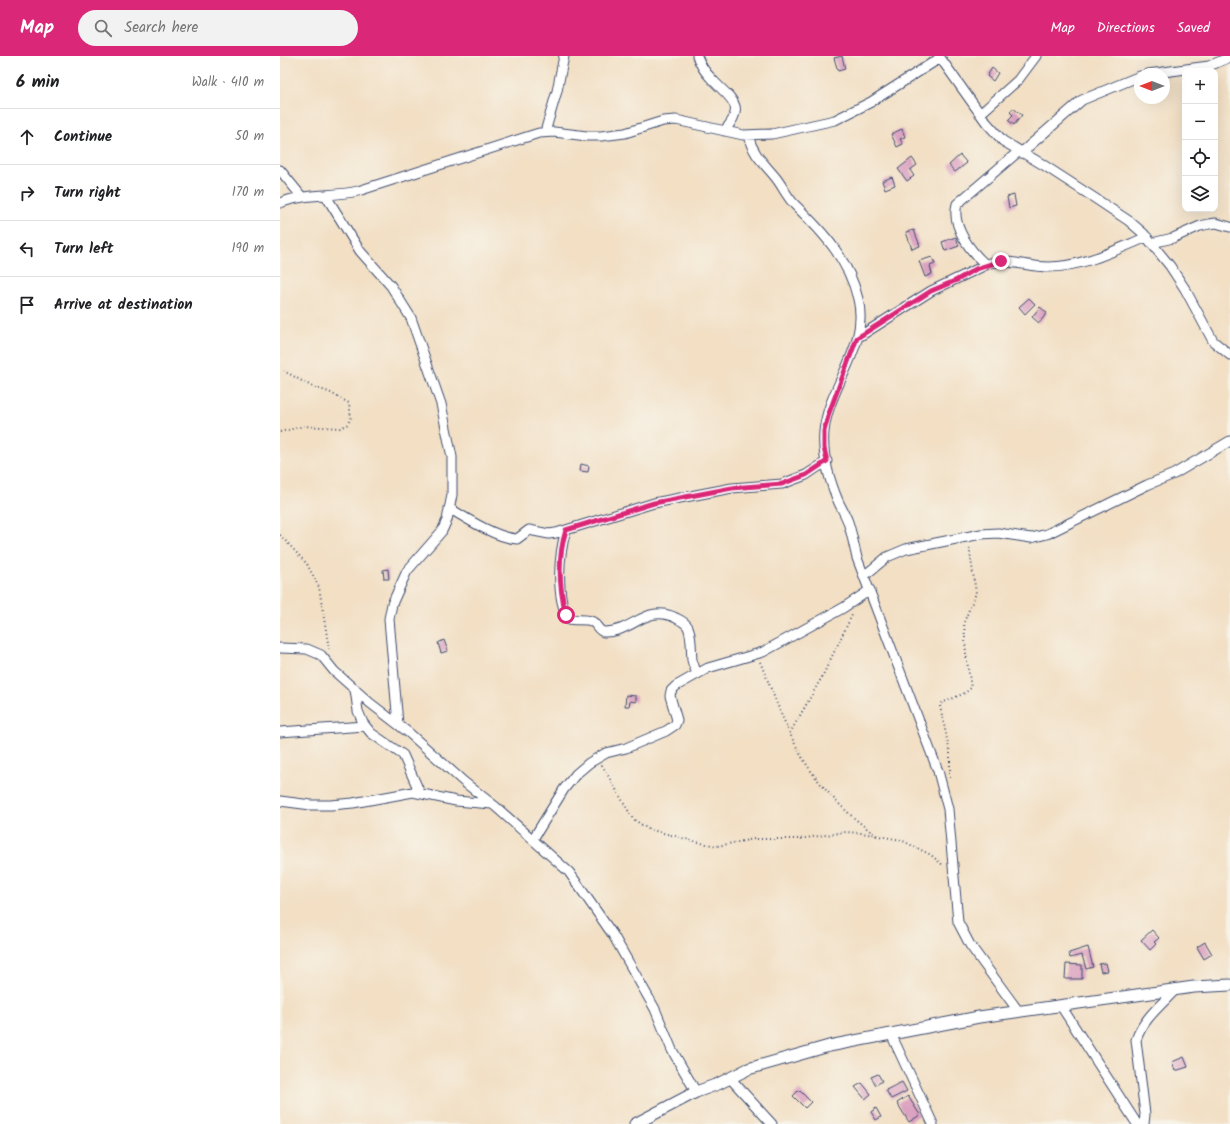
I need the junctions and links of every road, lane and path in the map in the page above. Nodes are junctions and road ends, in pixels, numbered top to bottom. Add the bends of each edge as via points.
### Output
1 (564, 56) edge
2 (696, 56) edge
3 (1036, 56) edge
4 (939, 57) edge
5 (1230, 57) edge
6 (1170, 71) edge
7 (1134, 78) edge
8 (980, 114) junction
9 (724, 131) junction
10 (545, 132) junction
11 (748, 136) junction
12 (1020, 152) junction
13 (280, 170) edge
14 (326, 196) junction
15 (302, 197) junction
16 (280, 204) edge
17 (1230, 227) edge
18 (1150, 240) junction
19 (986, 265) junction
20 (857, 338) junction
21 (1230, 354) edge
22 (284, 371) dead end
23 (280, 432) edge
24 (1230, 441) edge
25 (827, 461) junction
26 (449, 508) junction
27 (566, 530) junction
28 (280, 535) edge
29 (968, 537) junction
30 (864, 576) junction
31 (870, 590) junction
32 (861, 596) junction
33 (280, 648) edge
34 (756, 654) junction
35 (331, 666) junction
36 (697, 674) junction
37 (355, 689) junction
38 (398, 724) junction
39 (365, 726) junction
40 (280, 732) edge
41 (790, 733) junction
42 (598, 758) junction
43 (950, 783) dead end
44 (420, 793) junction
45 (280, 801) edge
46 (492, 804) junction
47 (878, 836) junction
48 (533, 839) junction
49 (954, 875) junction
50 (1230, 985) edge
51 (1176, 990) junction
52 (1061, 1006) junction
53 (1019, 1012) junction
54 (891, 1034) junction
55 (730, 1078) junction
56 (696, 1092) junction
57 (635, 1124) edge
58 (772, 1124) edge
59 (933, 1124) edge
60 (1137, 1124) edge
61 (1144, 1124) edge

1 - 10 street
2 - 9 street via 710,78 734,102 734,120
3 - 8 street via 1018,80
4 - 8 street
4 - 11 street via 871,102 835,120 772,134
5 - 6 street via 1209,66
7 - 12 street via 1082,100
8 - 12 street via 1003,142
9 - 10 street via 676,120 625,133 601,136
9 - 11 street
10 - 14 street via 522,137 358,191
11 - 20 street via 758,159 844,262 859,300
12 - 18 street via 1101,202 1129,221
12 - 19 street via 957,204 956,216 960,229 976,255
13 - 15 street
14 - 15 street
14 - 26 street via 360,251 391,286 411,318 441,404 452,457 452,495
15 - 16 street
17 - 18 street via 1216,223 1172,238
18 - 19 street via 1064,267 1033,267 1001,261
18 - 21 street via 1185,289 1214,341
19 - 20 street via 931,291
20 - 25 street via 824,431
22 - 23 path via 349,403 351,417 348,424 340,428 304,426
24 - 29 street via 1174,474 1047,534 1031,538 998,533
25 - 27 street via 806,475 782,484 732,488 654,503
25 - 30 street via 848,522 856,558
26 - 27 street via 477,526 511,539 521,537 529,530 549,534
26 - 38 street via 442,531 407,571 392,604 390,619
27 - 36 street via 559,575 564,607 569,619 588,620 604,632 614,631 659,612 666,614 685,623 688,628
28 - 35 path via 307,564 319,588
29 - 30 street via 906,549 888,557
29 - 43 path via 976,593 964,622 972,688 942,702 940,706 950,753
30 - 31 street
31 - 32 street
31 - 49 street via 938,771 948,809
32 - 34 street via 791,637
32 - 41 path via 822,677
33 - 35 street via 314,651
34 - 36 street via 708,668
34 - 41 path
35 - 37 street
36 - 42 street via 671,691 671,703 677,720 672,728
37 - 38 street
37 - 39 street via 358,711
38 - 46 street
39 - 40 street
39 - 44 street via 403,755
41 - 47 path via 811,771 834,799 857,821
42 - 47 path via 633,819 648,829 717,846 754,839 799,838 846,832
42 - 48 street via 576,774
44 - 45 street via 331,805
44 - 46 street via 456,801
46 - 48 street
47 - 49 path via 901,840 915,846 931,855
48 - 56 street via 569,872 613,935 655,1009 672,1050
49 - 53 street via 958,922 970,945
50 - 51 street
51 - 52 street
51 - 61 street via 1149,1016 1136,1040
52 - 53 street
52 - 60 street
53 - 54 street
54 - 55 street via 829,1046 773,1061
54 - 59 street
55 - 56 street
55 - 58 street
56 - 57 street

